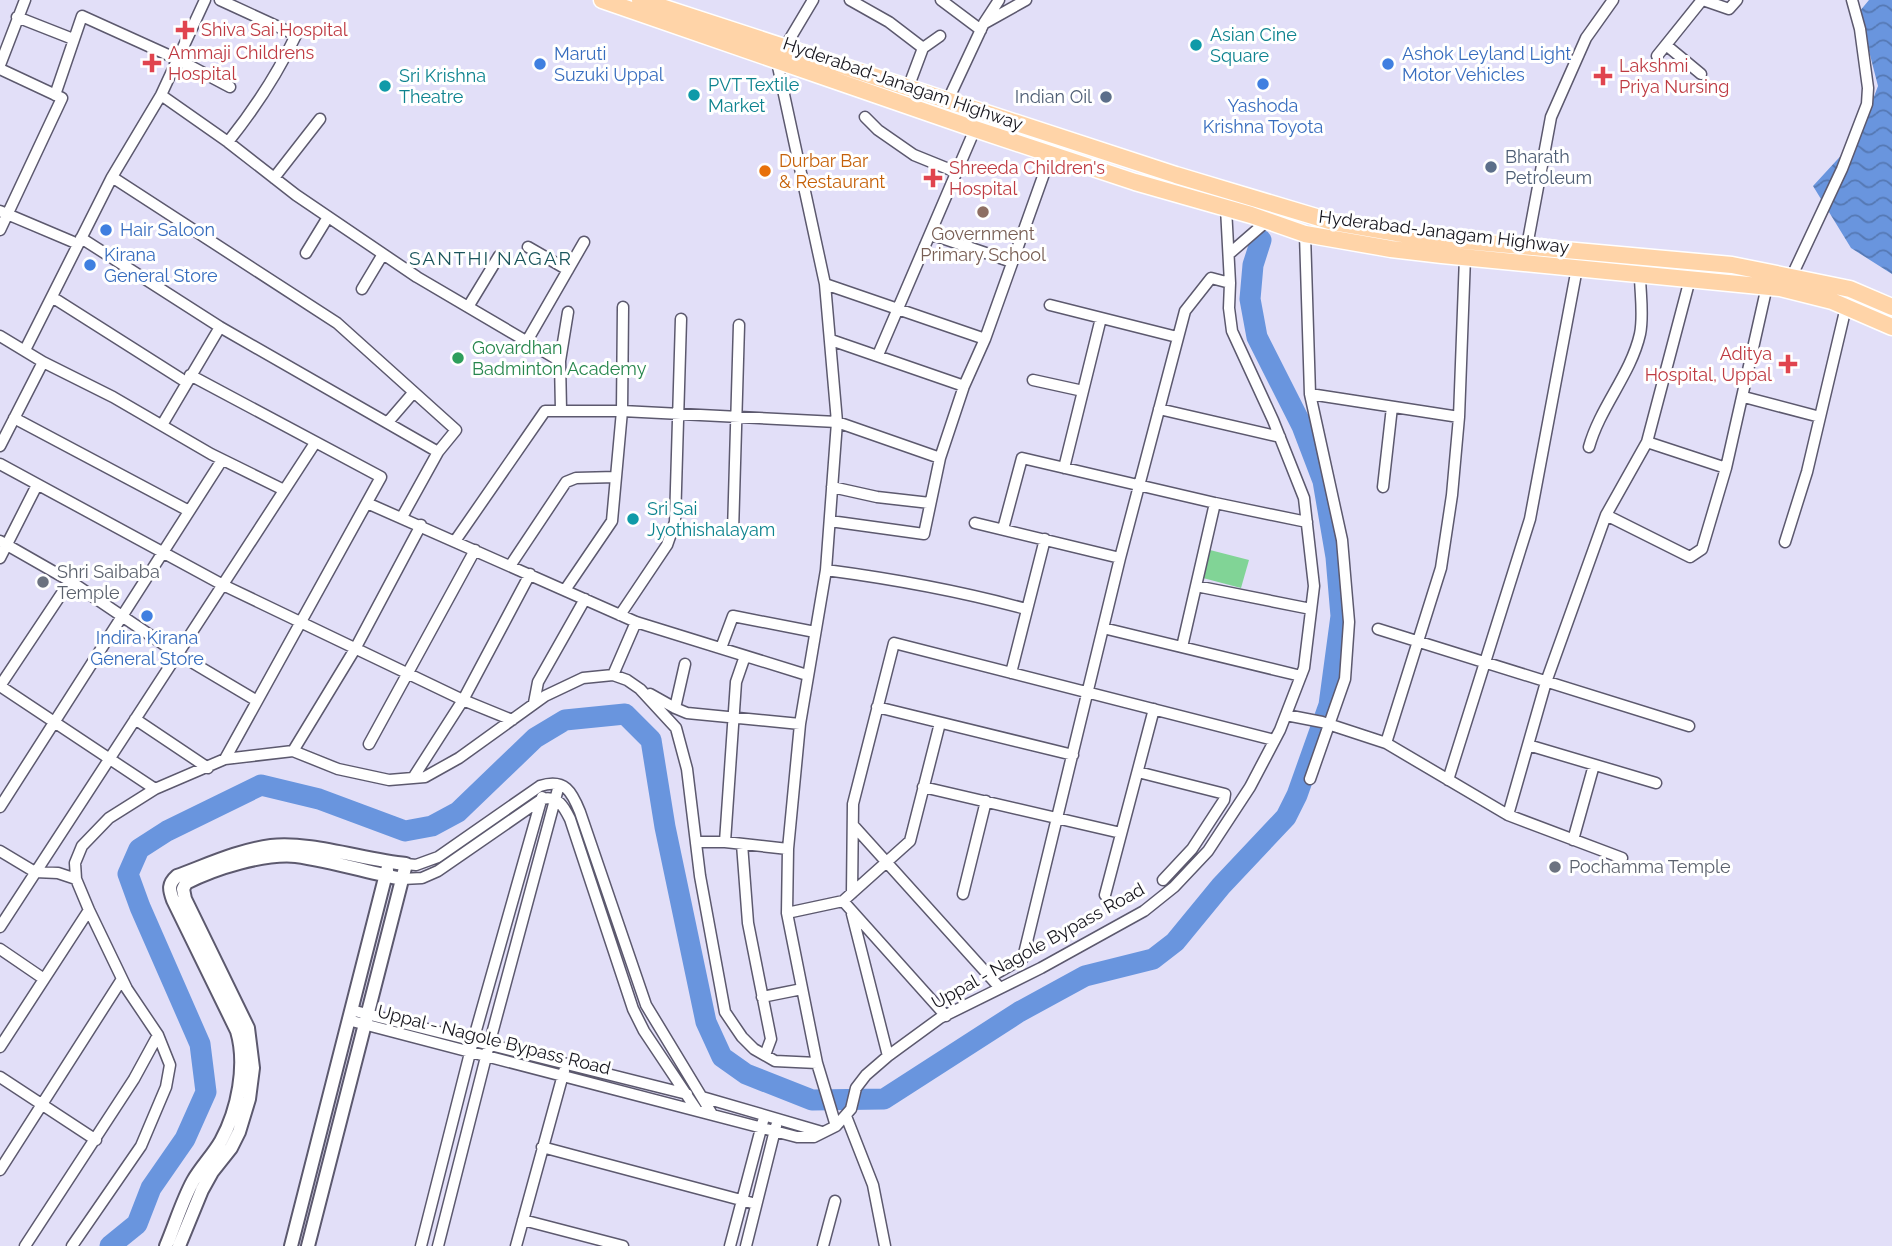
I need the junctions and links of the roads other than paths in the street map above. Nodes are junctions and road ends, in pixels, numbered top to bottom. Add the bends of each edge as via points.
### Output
1 (25, 0) edge
2 (205, 0) edge
3 (220, 0) edge
4 (602, 0) edge
5 (640, 0) edge
6 (813, 0) edge
7 (850, 0) edge
8 (941, 0) edge
9 (999, 0) edge
10 (1027, 0) edge
11 (1613, 0) edge
12 (1702, 0) edge
13 (1737, 0) edge
14 (1852, 0) edge
15 (17, 17) junction
16 (983, 27) junction
17 (940, 36) dead end
18 (73, 39) junction
19 (1666, 45) junction
20 (923, 48) junction
21 (781, 55) junction
22 (1657, 56) dead end
23 (177, 60) junction
24 (0, 67) edge
25 (1700, 74) dead end
26 (230, 87) dead end
27 (908, 88) junction
28 (55, 95) junction
29 (161, 96) junction
30 (948, 100) junction
31 (865, 117) dead end
32 (320, 119) dead end
33 (975, 129) junction
34 (228, 142) junction
35 (1051, 154) junction
36 (957, 172) junction
37 (112, 177) junction
38 (274, 178) junction
39 (1226, 208) junction
40 (4, 213) edge
41 (328, 217) junction
42 (1267, 221) junction
43 (0, 230) edge
44 (929, 234) junction
45 (1305, 234) junction
46 (79, 241) junction
47 (584, 242) dead end
48 (1527, 246) junction
49 (528, 247) dead end
50 (306, 253) dead end
51 (383, 254) junction
52 (1229, 254) junction
53 (499, 256) dead end
54 (1465, 257) junction
55 (1012, 262) junction
56 (1577, 268) junction
57 (568, 270) junction
58 (1640, 274) junction
59 (1690, 279) junction
60 (1230, 283) junction
61 (1789, 283) junction
62 (825, 284) junction
63 (1767, 286) junction
64 (362, 289) dead end
65 (52, 297) junction
66 (1050, 305) dead end
67 (468, 307) junction
68 (623, 307) dead end
69 (1846, 307) junction
70 (1892, 307) edge
71 (897, 309) junction
72 (568, 312) dead end
73 (1101, 318) junction
74 (681, 319) dead end
75 (739, 325) dead end
76 (220, 327) junction
77 (1892, 327) edge
78 (0, 336) edge
79 (1177, 337) junction
80 (985, 339) junction
81 (831, 340) junction
82 (527, 341) junction
83 (25, 350) junction
84 (878, 355) junction
85 (561, 361) junction
86 (43, 362) junction
87 (188, 378) junction
88 (1033, 380) dead end
89 (964, 386) junction
90 (1083, 391) junction
91 (413, 393) junction
92 (1310, 394) junction
93 (1744, 397) junction
94 (1392, 407) junction
95 (1159, 409) junction
96 (561, 410) junction
97 (622, 411) junction
98 (678, 415) junction
99 (1459, 417) junction
100 (1820, 417) junction
101 (14, 418) junction
102 (737, 418) junction
103 (388, 422) junction
104 (837, 422) junction
105 (162, 425) junction
106 (1280, 437) junction
107 (1647, 442) junction
108 (315, 443) junction
109 (0, 446) edge
110 (1588, 447) dead end
111 (438, 452) junction
112 (940, 458) junction
113 (222, 460) junction
114 (0, 464) edge
115 (1064, 468) junction
116 (1726, 468) junction
117 (616, 477) junction
118 (37, 485) junction
119 (1139, 486) junction
120 (832, 487) junction
121 (1383, 487) dead end
122 (284, 490) junction
123 (367, 503) junction
124 (930, 503) junction
125 (1215, 503) junction
126 (189, 511) junction
127 (1606, 515) junction
128 (402, 517) junction
129 (830, 521) junction
130 (1307, 522) junction
131 (975, 523) dead end
132 (421, 525) junction
133 (1003, 529) junction
134 (733, 532) dead end
135 (1045, 539) junction
136 (455, 541) junction
137 (1785, 542) dead end
138 (4, 543) edge
139 (475, 550) junction
140 (163, 552) junction
141 (0, 558) edge
142 (1120, 558) junction
143 (510, 566) junction
144 (826, 570) junction
145 (530, 575) junction
146 (70, 581) junction
147 (223, 585) junction
148 (1196, 586) junction
149 (565, 590) junction
150 (584, 599) junction
151 (1026, 609) junction
152 (1311, 609) junction
153 (620, 615) junction
154 (122, 617) junction
155 (636, 622) junction
156 (300, 623) junction
157 (1103, 628) junction
158 (1377, 629) dead end
159 (815, 632) junction
160 (1418, 643) junction
161 (1182, 647) junction
162 (721, 648) junction
163 (355, 649) junction
164 (178, 654) junction
165 (745, 656) junction
166 (1485, 663) junction
167 (685, 664) dead end
168 (409, 673) junction
169 (1011, 673) junction
170 (613, 675) junction
171 (807, 675) junction
172 (1301, 676) junction
173 (1546, 682) junction
174 (0, 686) edge
175 (640, 689) junction
176 (1087, 692) junction
177 (463, 700) junction
178 (257, 701) junction
179 (534, 703) junction
180 (877, 707) junction
181 (675, 708) junction
182 (1154, 709) junction
183 (663, 713) junction
184 (1286, 715) junction
185 (734, 718) junction
186 (135, 719) junction
187 (512, 719) junction
188 (54, 723) junction
189 (940, 723) junction
190 (800, 724) junction
191 (1329, 724) junction
192 (1689, 726) dead end
193 (1274, 740) junction
194 (1385, 743) junction
195 (369, 744) dead end
196 (1528, 745) junction
197 (293, 751) junction
198 (1073, 755) junction
199 (225, 759) junction
200 (108, 760) junction
201 (1594, 765) junction
202 (208, 768) junction
203 (1138, 772) junction
204 (413, 778) junction
205 (1310, 779) dead end
206 (1448, 780) junction
207 (1656, 783) dead end
208 (544, 785) junction
209 (559, 785) junction
210 (923, 787) junction
211 (155, 789) junction
212 (542, 799) junction
213 (555, 799) junction
214 (986, 801) junction
215 (0, 807) edge
216 (1508, 815) junction
217 (1058, 817) junction
218 (853, 825) junction
219 (1121, 833) junction
220 (1573, 840) junction
221 (696, 842) junction
222 (725, 842) junction
223 (741, 844) junction
224 (788, 849) junction
225 (0, 851) edge
226 (1622, 858) dead end
227 (887, 862) junction
228 (390, 863) junction
229 (406, 864) junction
230 (35, 872) junction
231 (384, 876) junction
232 (76, 878) junction
233 (402, 879) junction
234 (1163, 880) dead end
235 (852, 894) junction
236 (963, 894) dead end
237 (1105, 895) dead end
238 (843, 901) junction
239 (850, 909) junction
240 (89, 910) junction
241 (787, 913) junction
242 (0, 927) edge
243 (0, 949) edge
244 (990, 977) junction
245 (44, 979) junction
246 (122, 979) junction
247 (1000, 988) junction
248 (802, 989) junction
249 (762, 997) junction
250 (349, 1015) junction
251 (946, 1016) junction
252 (366, 1020) junction
253 (158, 1035) junction
254 (489, 1045) junction
255 (472, 1046) junction
256 (0, 1047) edge
257 (765, 1055) junction
258 (486, 1056) junction
259 (888, 1056) junction
260 (817, 1063) junction
261 (568, 1065) junction
262 (561, 1075) junction
263 (0, 1077) edge
264 (686, 1094) junction
265 (702, 1097) junction
266 (43, 1105) junction
267 (696, 1109) junction
268 (849, 1113) junction
269 (712, 1114) junction
270 (765, 1115) junction
271 (778, 1119) junction
272 (836, 1126) junction
273 (761, 1127) junction
274 (775, 1131) junction
275 (822, 1132) junction
276 (96, 1140) junction
277 (542, 1147) junction
278 (0, 1170) edge
279 (742, 1201) junction
280 (835, 1202) dead end
281 (756, 1204) junction
282 (523, 1220) junction
283 (25, 1246) edge
284 (72, 1246) edge
285 (166, 1246) edge
286 (179, 1246) edge
287 (291, 1246) edge
288 (308, 1246) edge
289 (422, 1246) edge
290 (438, 1246) edge
291 (516, 1246) edge
292 (623, 1246) edge
293 (730, 1246) edge
294 (746, 1246) edge
295 (824, 1246) edge
296 (885, 1246) edge

1 - 15 street
2 - 23 street
3 - 34 street via 296,35 260,102
4 - 21 highway, Hyderabad-Janagam Highway
5 - 21 highway, Hyderabad-Janagam Highway
6 - 21 street
7 - 20 street
8 - 16 street
9 - 16 street
10 - 16 street
11 - 48 street via 1586,38 1551,117
12 - 13 street via 1729,9
12 - 19 street
14 - 61 street via 1862,39 1867,104
15 - 18 street
15 - 24 street
16 - 30 street
17 - 20 street
18 - 23 street via 82,16
18 - 28 street
19 - 22 street
19 - 25 street
20 - 27 street
21 - 27 highway, Hyderabad-Janagam Highway
21 - 33 highway, Hyderabad-Janagam Highway
21 - 62 street
23 - 26 street
23 - 29 street
24 - 28 street
27 - 30 highway, Hyderabad-Janagam Highway
28 - 40 street via 62,98
29 - 34 street
29 - 37 street
30 - 48 highway, Hyderabad-Janagam Highway via 1333,222 1420,237
31 - 36 street via 914,155
32 - 38 street
33 - 35 highway, Hyderabad-Janagam Highway
33 - 36 street
34 - 38 street
35 - 39 highway, Hyderabad-Janagam Highway
35 - 55 street
36 - 44 street
37 - 46 street
37 - 91 street via 337,323
38 - 41 street
39 - 42 highway, Hyderabad-Janagam Highway
39 - 52 street, Uppal - Nagole Bypass Road
40 - 43 street
40 - 46 street
41 - 50 street
41 - 51 street
42 - 45 highway, Hyderabad-Janagam Highway
42 - 52 street
44 - 55 street
44 - 71 street
45 - 54 highway, Hyderabad-Janagam Highway
45 - 92 street
46 - 65 street
46 - 76 street
47 - 57 street
48 - 61 highway, Hyderabad-Janagam Highway via 1732,265
49 - 57 street
51 - 64 street
51 - 67 street
52 - 60 street, Uppal - Nagole Bypass Road
53 - 67 street
54 - 56 highway, Hyderabad-Janagam Highway
54 - 99 street
55 - 80 street
56 - 58 highway, Hyderabad-Janagam Highway
56 - 166 street via 1530,519
57 - 82 street
58 - 59 highway, Hyderabad-Janagam Highway
58 - 110 street via 1640,333
59 - 63 highway, Hyderabad-Janagam Highway
59 - 107 street
60 - 79 street via 1210,278 1185,311
60 - 106 street, Uppal - Nagole Bypass Road via 1232,331
61 - 63 highway, Hyderabad-Janagam Highway
61 - 69 highway, Hyderabad-Janagam Highway
61 - 70 highway, Hyderabad-Janagam Highway via 1850,289
62 - 71 street
62 - 81 street
63 - 93 street
65 - 83 street
65 - 87 street
66 - 73 street
67 - 82 street
68 - 97 street
69 - 77 highway, Hyderabad-Janagam Highway
69 - 100 street
71 - 80 street
71 - 84 street
72 - 85 street
73 - 79 street
73 - 90 street
74 - 98 street
75 - 102 street
76 - 87 street
76 - 103 street
78 - 83 street
79 - 95 street
80 - 89 street
81 - 84 street
81 - 104 street
82 - 85 street
83 - 86 street
84 - 89 street
85 - 96 street
86 - 101 street
86 - 105 street
87 - 105 street
87 - 108 street
88 - 90 street
89 - 112 street
90 - 115 street
91 - 103 street
91 - 111 street via 456,430
92 - 94 street
92 - 191 street via 1342,540 1349,622 1345,679
93 - 100 street
93 - 116 street
94 - 99 street
94 - 121 street
95 - 106 street
95 - 119 street
96 - 97 street
96 - 136 street via 545,411
97 - 98 street
97 - 117 street
98 - 102 street
98 - 153 street via 675,522 667,545
99 - 160 street via 1441,568
100 - 137 street
101 - 109 street
101 - 126 street
102 - 104 street
102 - 134 street
103 - 111 street
104 - 112 street
104 - 120 street
105 - 113 street
106 - 130 street, Uppal - Nagole Bypass Road via 1304,498
107 - 116 street
107 - 127 street
108 - 122 street
108 - 123 street via 381,477
111 - 128 street
112 - 124 street
113 - 122 street
113 - 126 street
114 - 118 street
115 - 119 street
115 - 133 street via 1022,458
116 - 127 street via 1702,549 1690,557
117 - 143 street via 566,482
117 - 149 street via 612,522
118 - 138 street
118 - 140 street
119 - 125 street
119 - 142 street
120 - 124 street
120 - 129 street
122 - 147 street
123 - 128 street
123 - 156 street
124 - 129 street via 923,534
125 - 130 street
125 - 148 street
126 - 140 street
127 - 173 street
128 - 132 street
129 - 144 street
130 - 152 street, Uppal - Nagole Bypass Road via 1314,586
131 - 133 street
132 - 136 street
132 - 163 street
133 - 135 street
135 - 142 street
135 - 151 street
136 - 139 street
138 - 141 street
138 - 146 street
139 - 143 street
139 - 168 street
140 - 147 street
140 - 154 street
142 - 157 street
143 - 145 street
144 - 151 street via 961,592
144 - 159 street
145 - 149 street
145 - 177 street
146 - 154 street
146 - 174 street
147 - 156 street
147 - 164 street
148 - 152 street
148 - 161 street
149 - 150 street
150 - 153 street
150 - 179 street via 537,682
151 - 169 street
152 - 172 street, Uppal - Nagole Bypass Road
153 - 155 street
154 - 164 street
154 - 188 street
155 - 162 street
155 - 170 street
156 - 163 street
156 - 178 street
157 - 161 street
157 - 176 street
158 - 160 street
159 - 162 street via 733,615
159 - 171 street
160 - 166 street
160 - 194 street
161 - 172 street
162 - 165 street
163 - 168 street
163 - 197 street
164 - 178 street
164 - 186 street
165 - 171 street
165 - 185 street via 736,682
166 - 173 street
166 - 206 street
167 - 181 street
168 - 177 street
168 - 195 street
169 - 176 street
169 - 180 street via 894,643
170 - 175 street
170 - 179 street via 583,678
171 - 190 street
172 - 184 street, Uppal - Nagole Bypass Road
173 - 192 street
173 - 196 street
174 - 188 street
175 - 181 street
175 - 183 street
176 - 182 street
176 - 198 street
177 - 187 street
177 - 204 street
178 - 199 street
179 - 187 street
180 - 189 street
180 - 218 street via 853,804
181 - 183 street
181 - 185 street
182 - 193 street
182 - 203 street
183 - 221 street via 676,728 687,769
184 - 191 street
184 - 193 street, Uppal - Nagole Bypass Road
185 - 190 street
185 - 222 street
186 - 200 street
186 - 202 street
187 - 204 street via 425,778
188 - 200 street
188 - 215 street
189 - 198 street
189 - 210 street
190 - 224 street
191 - 194 street
191 - 205 street
193 - 247 street, Uppal - Nagole Bypass Road via 1209,851 1174,887 1144,911
194 - 206 street
196 - 201 street
196 - 216 street
197 - 199 street
197 - 204 street via 338,769 389,780
198 - 217 street
199 - 202 street
200 - 211 street
200 - 230 street
201 - 207 street
201 - 220 street
202 - 211 street
203 - 219 street
203 - 234 street via 1225,794 1192,849
206 - 216 street
208 - 209 street
208 - 212 street
208 - 229 street via 438,857
209 - 213 street
209 - 265 street via 572,794 580,812 646,1005
210 - 214 street
210 - 227 street via 910,841
211 - 232 street via 109,818 82,846 75,863
212 - 213 street
212 - 233 street via 439,871
212 - 255 street
213 - 254 street
213 - 264 street via 570,820 633,1009
214 - 217 street
214 - 236 street
216 - 220 street
217 - 219 street
217 - 244 street via 1023,958
218 - 227 street
218 - 235 street
219 - 237 street
220 - 226 street
221 - 222 street
221 - 257 street via 725,1012 742,1037
222 - 223 street
223 - 224 street
223 - 249 street via 748,923
224 - 241 street
225 - 230 street
227 - 235 street
227 - 244 street
228 - 229 street
228 - 231 street, Uppal - Nagole Bypass Road
228 - 285 street via 272,845 170,882 173,900 240,1042 237,1096 227,1128 191,1184
229 - 233 street, Uppal - Nagole Bypass Road
230 - 232 street
230 - 242 street
231 - 233 street
231 - 250 street, Uppal - Nagole Bypass Road
231 - 286 street via 296,856 275,856 186,883 185,899 248,1027 253,1068 239,1132 202,1190
232 - 240 street
233 - 252 street, Uppal - Nagole Bypass Road
235 - 238 street
238 - 239 street
238 - 241 street
239 - 251 street
239 - 259 street
240 - 245 street
240 - 246 street
241 - 248 street
243 - 245 street
244 - 247 street
245 - 256 street
246 - 253 street
246 - 266 street
247 - 251 street, Uppal - Nagole Bypass Road
248 - 249 street
248 - 260 street
249 - 257 street via 771,1039
250 - 252 street, Uppal - Nagole Bypass Road
250 - 287 street, Uppal - Nagole Bypass Road
251 - 259 street, Uppal - Nagole Bypass Road
252 - 255 street, Uppal - Nagole Bypass Road
252 - 288 street, Uppal - Nagole Bypass Road
253 - 276 street
253 - 284 street via 170,1065 156,1115 141,1146
254 - 255 street, Uppal - Nagole Bypass Road
254 - 258 street
254 - 261 street, Uppal - Nagole Bypass Road
255 - 258 street, Uppal - Nagole Bypass Road
255 - 289 street
257 - 260 street via 775,1061
258 - 262 street, Uppal - Nagole Bypass Road
258 - 290 street
259 - 268 street, Uppal - Nagole Bypass Road via 856,1088
260 - 272 street
261 - 262 street
261 - 264 street, Uppal - Nagole Bypass Road
262 - 267 street, Uppal - Nagole Bypass Road
262 - 277 street
263 - 266 street
264 - 265 street, Uppal - Nagole Bypass Road
264 - 267 street
265 - 269 street
265 - 270 street, Uppal - Nagole Bypass Road
266 - 276 street
266 - 278 street
267 - 269 street, Uppal - Nagole Bypass Road
268 - 272 street, Uppal - Nagole Bypass Road
268 - 296 street via 873,1185
269 - 273 street, Uppal - Nagole Bypass Road
270 - 271 street, Uppal - Nagole Bypass Road
270 - 273 street
271 - 274 street
271 - 275 street, Uppal - Nagole Bypass Road
272 - 275 street, Uppal - Nagole Bypass Road
273 - 274 street, Uppal - Nagole Bypass Road
273 - 279 street
274 - 275 street, Uppal - Nagole Bypass Road via 797,1137
274 - 281 street
276 - 283 street
277 - 279 street
277 - 282 street
279 - 281 street
279 - 293 street
280 - 295 street
281 - 294 street
282 - 291 street
282 - 292 street

